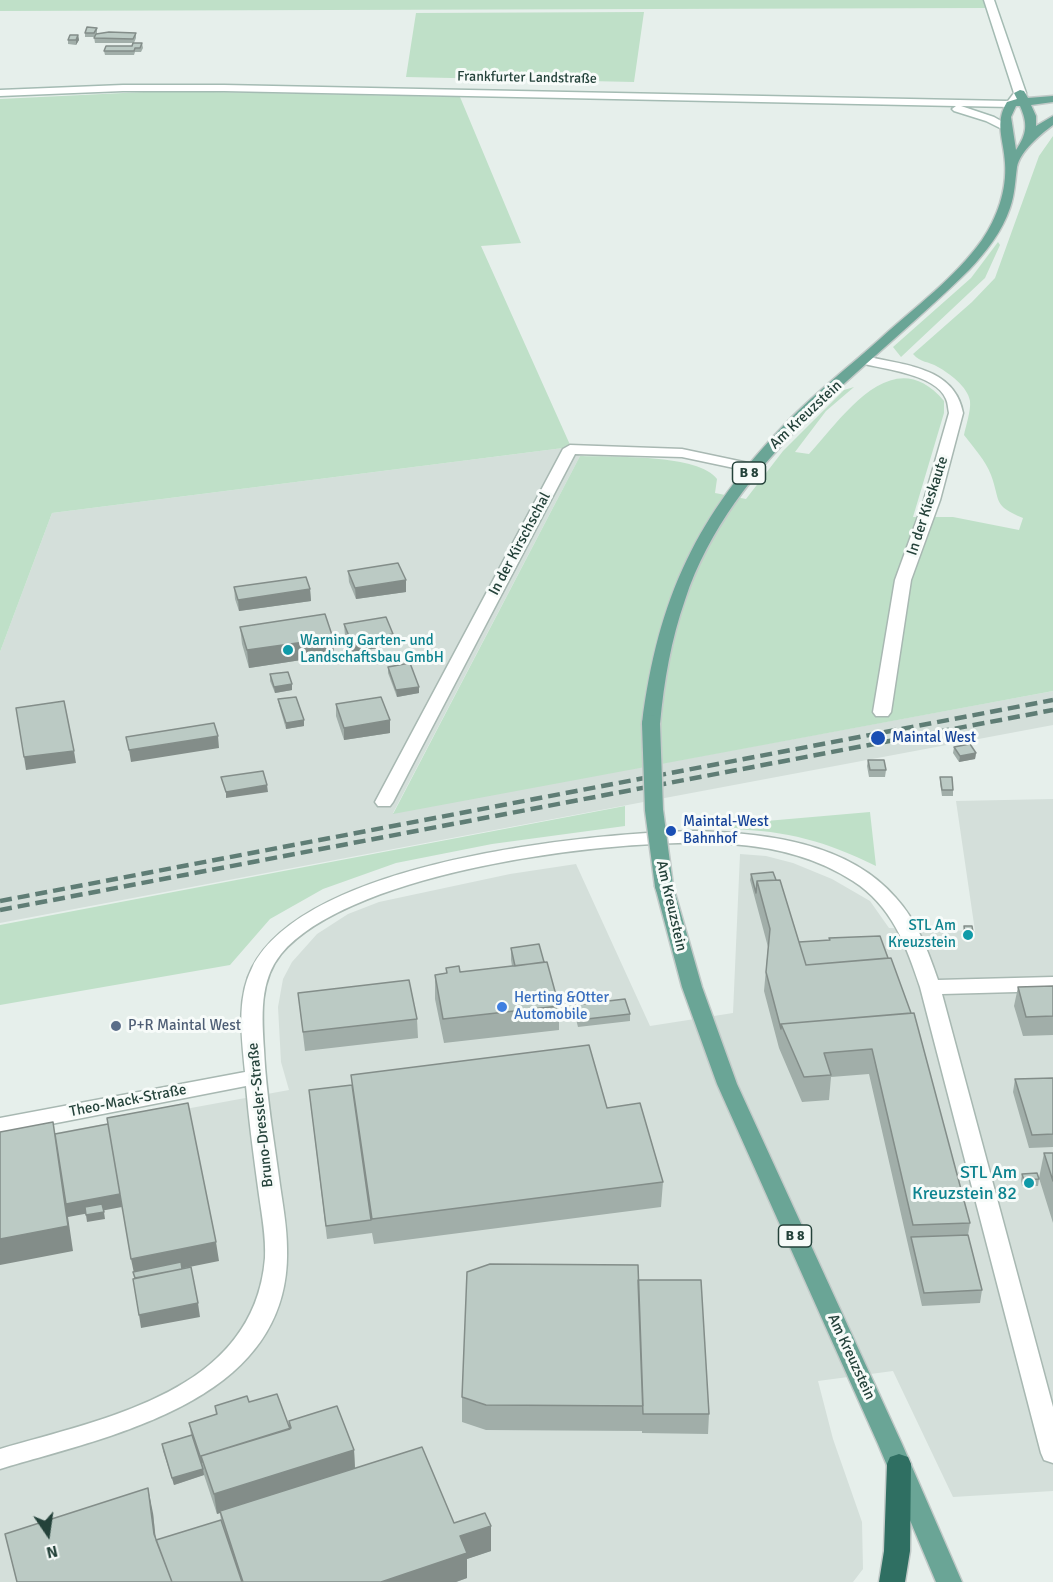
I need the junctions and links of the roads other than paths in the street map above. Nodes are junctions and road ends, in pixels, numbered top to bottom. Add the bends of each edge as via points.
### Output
1 (989, 0) edge
2 (0, 86) edge
3 (0, 93) edge
4 (1053, 94) edge
5 (1022, 97) junction
6 (1053, 99) edge
7 (930, 102) junction
8 (1011, 104) junction
9 (1053, 104) edge
10 (1053, 119) edge
11 (1006, 128) junction
12 (1031, 136) junction
13 (1013, 162) junction
14 (865, 360) junction
15 (753, 468) junction
16 (882, 712) dead end
17 (384, 802) dead end
18 (1053, 984) edge
19 (930, 987) junction
20 (255, 1077) junction
21 (0, 1126) edge
22 (1053, 1453) edge
23 (0, 1459) edge
24 (899, 1464) junction
25 (892, 1582) edge
26 (949, 1582) edge

1 - 5 street
2 - 5 street, Frankfurter Landstraße via 194,81
3 - 7 street, Frankfurter Landstraße via 224,88
4 - 5 main road, Frankfurter Landstraße
5 - 6 main road
5 - 8 main road, Frankfurter Landstraße
5 - 9 main road, Frankfurter Landstraße
5 - 12 main road via 1030,116
7 - 8 street, Frankfurter Landstraße
7 - 11 street via 981,116
8 - 11 main road, B 8 via 1005,117
10 - 12 main road, Am Kreuzstein
11 - 13 main road, Am Kreuzstein / B 8
12 - 13 main road, Am Kreuzstein
13 - 14 main road, Am Kreuzstein / B 8 via 1004,208 987,240 960,272
14 - 15 main road, Am Kreuzstein / B 8 via 793,424
14 - 16 street, In der Kieskaute via 926,376 951,392 956,404 932,500 903,580
15 - 17 street, In der Kirschschal via 682,453 570,449
15 - 24 main road, Am Kreuzstein / B 8, bridge via 706,535 680,587 654,682 654,810 664,886 692,987 727,1084
18 - 19 street
19 - 20 street, Bruno-Dressler-Straße via 898,910 877,889 821,857 734,839 667,838 561,847 425,874 358,894 309,919 277,946 256,981 252,1010
19 - 22 street
20 - 21 street, Theo-Mack-Straße
20 - 23 street, Bruno-Dressler-Straße via 276,1256 269,1297 248,1341 194,1390 158,1408
24 - 25 highway via 897,1551
24 - 26 main road, Am Kreuzstein / B 8

